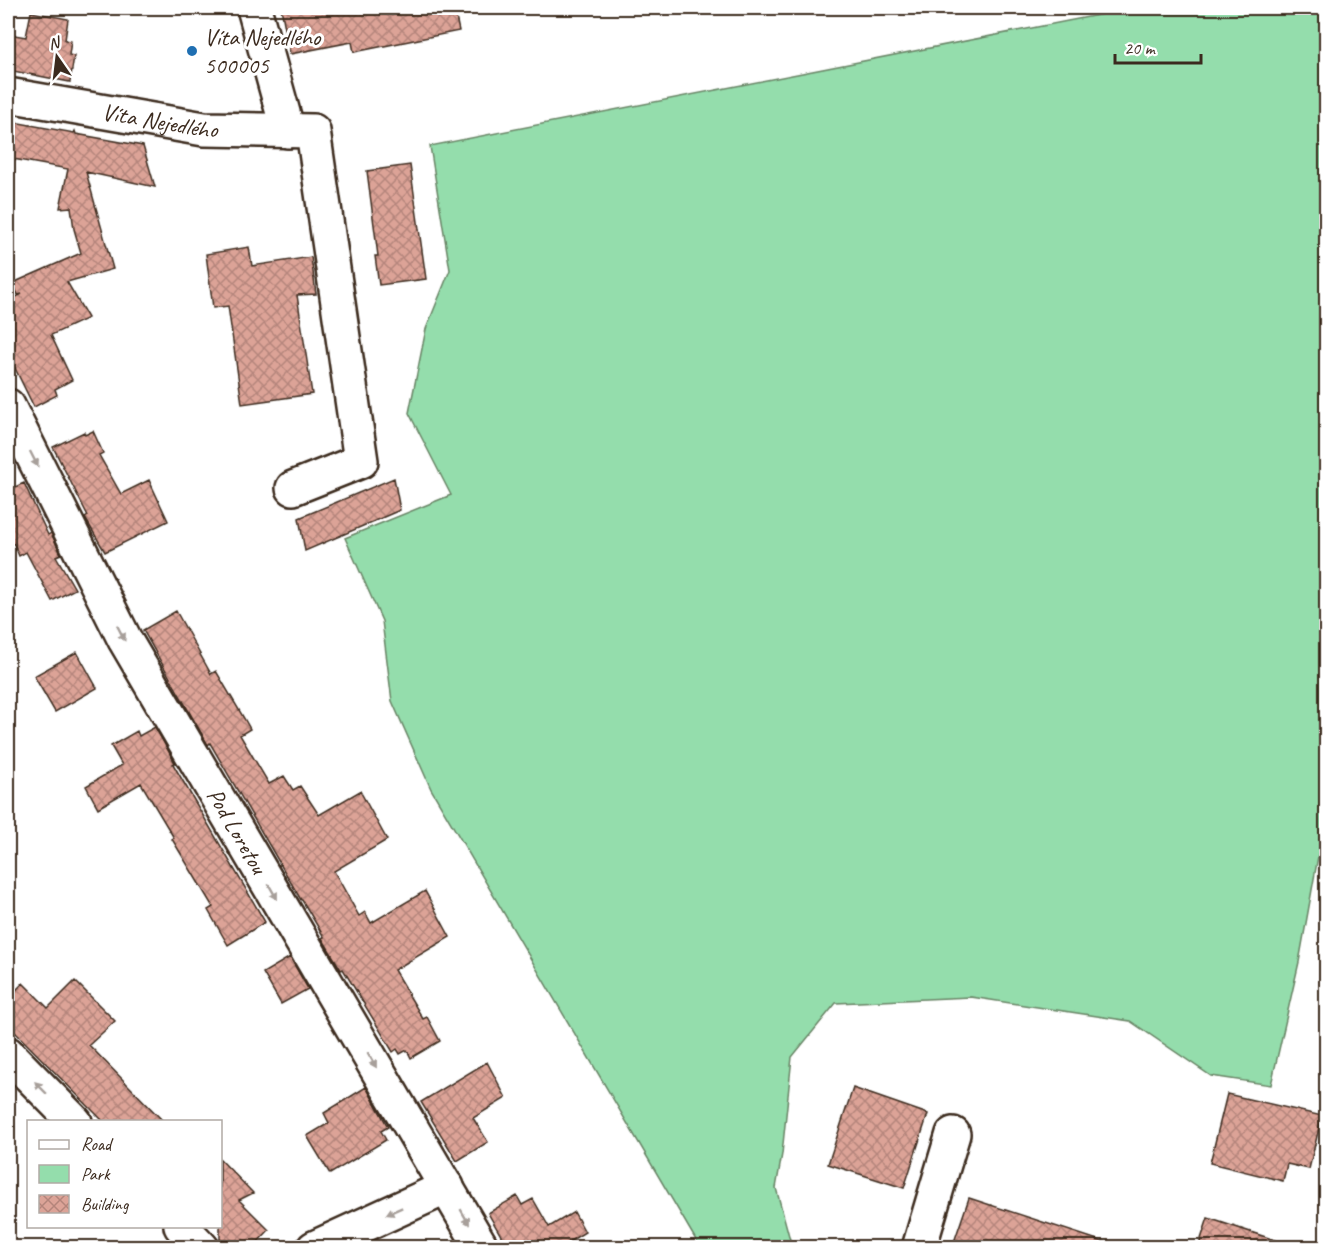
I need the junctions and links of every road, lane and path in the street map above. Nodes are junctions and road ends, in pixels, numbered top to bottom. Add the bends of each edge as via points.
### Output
1 (254, 8) edge
2 (8, 95) edge
3 (301, 131) junction
4 (8, 406) edge
5 (294, 488) dead end
6 (8, 1054) edge
7 (73, 1120) edge
8 (953, 1134) dead end
9 (447, 1187) junction
10 (182, 1228) edge
11 (202, 1248) edge
12 (314, 1248) edge
13 (482, 1248) edge
14 (919, 1248) edge

1 - 3 street
2 - 3 street, Víta Nejedlého via 204,129
3 - 5 street via 361,461
4 -> 9 street, Pod Loretou via 125,640
7 -> 6 street
8 - 14 street
9 -> 12 street
9 -> 13 street, Pod Loretou
10 - 11 street

